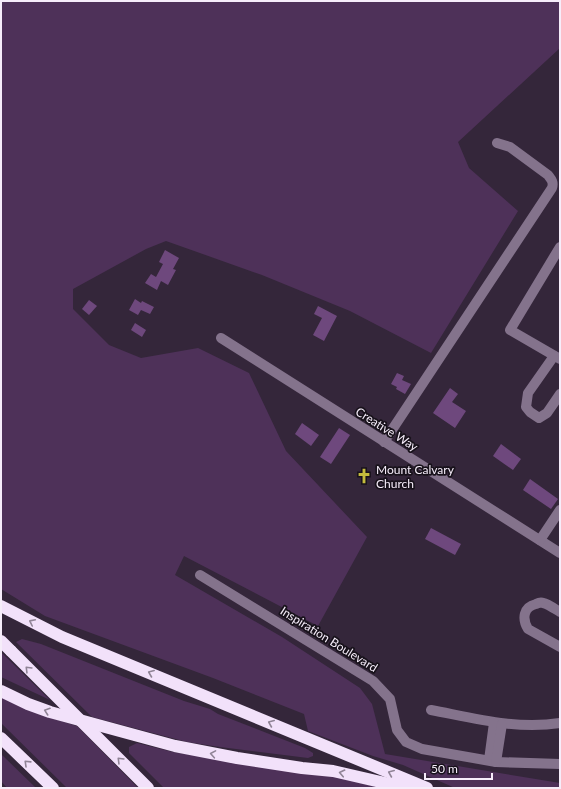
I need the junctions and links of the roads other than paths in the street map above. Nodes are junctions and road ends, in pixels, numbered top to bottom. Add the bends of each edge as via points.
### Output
1 (497, 143) dead end
2 (560, 246) edge
3 (222, 338) dead end
4 (557, 358) edge
5 (560, 394) edge
6 (384, 442) junction
7 (560, 510) edge
8 (540, 540) junction
9 (560, 553) edge
10 (200, 576) dead end
11 (1, 606) edge
12 (560, 612) edge
13 (1, 641) edge
14 (560, 647) edge
15 (1, 691) edge
16 (431, 710) dead end
17 (498, 723) junction
18 (560, 724) edge
19 (1, 738) edge
20 (493, 761) junction
21 (560, 764) edge
22 (53, 788) edge
23 (148, 788) edge
24 (407, 788) edge
25 (427, 788) edge

1 - 6 street via 510,147 548,175 552,180 552,188
2 - 4 street via 510,330
3 - 6 street, Creative Way
4 - 5 street via 528,394 526,407 540,418 547,413
6 - 8 street, Creative Way
7 - 8 street
8 - 9 street, Creative Way
10 - 20 street, Inspiration Boulevard via 372,681 390,699 397,730 406,742 422,749
25 -> 11 highway via 62,637
12 - 14 street via 542,602 528,607 524,615 528,629
23 -> 13 highway, bridge
24 -> 15 highway via 333,771 237,758 175,746 50,712
16 - 17 street
17 - 18 street
17 - 20 street
22 -> 19 highway
20 - 21 street, Inspiration Boulevard

